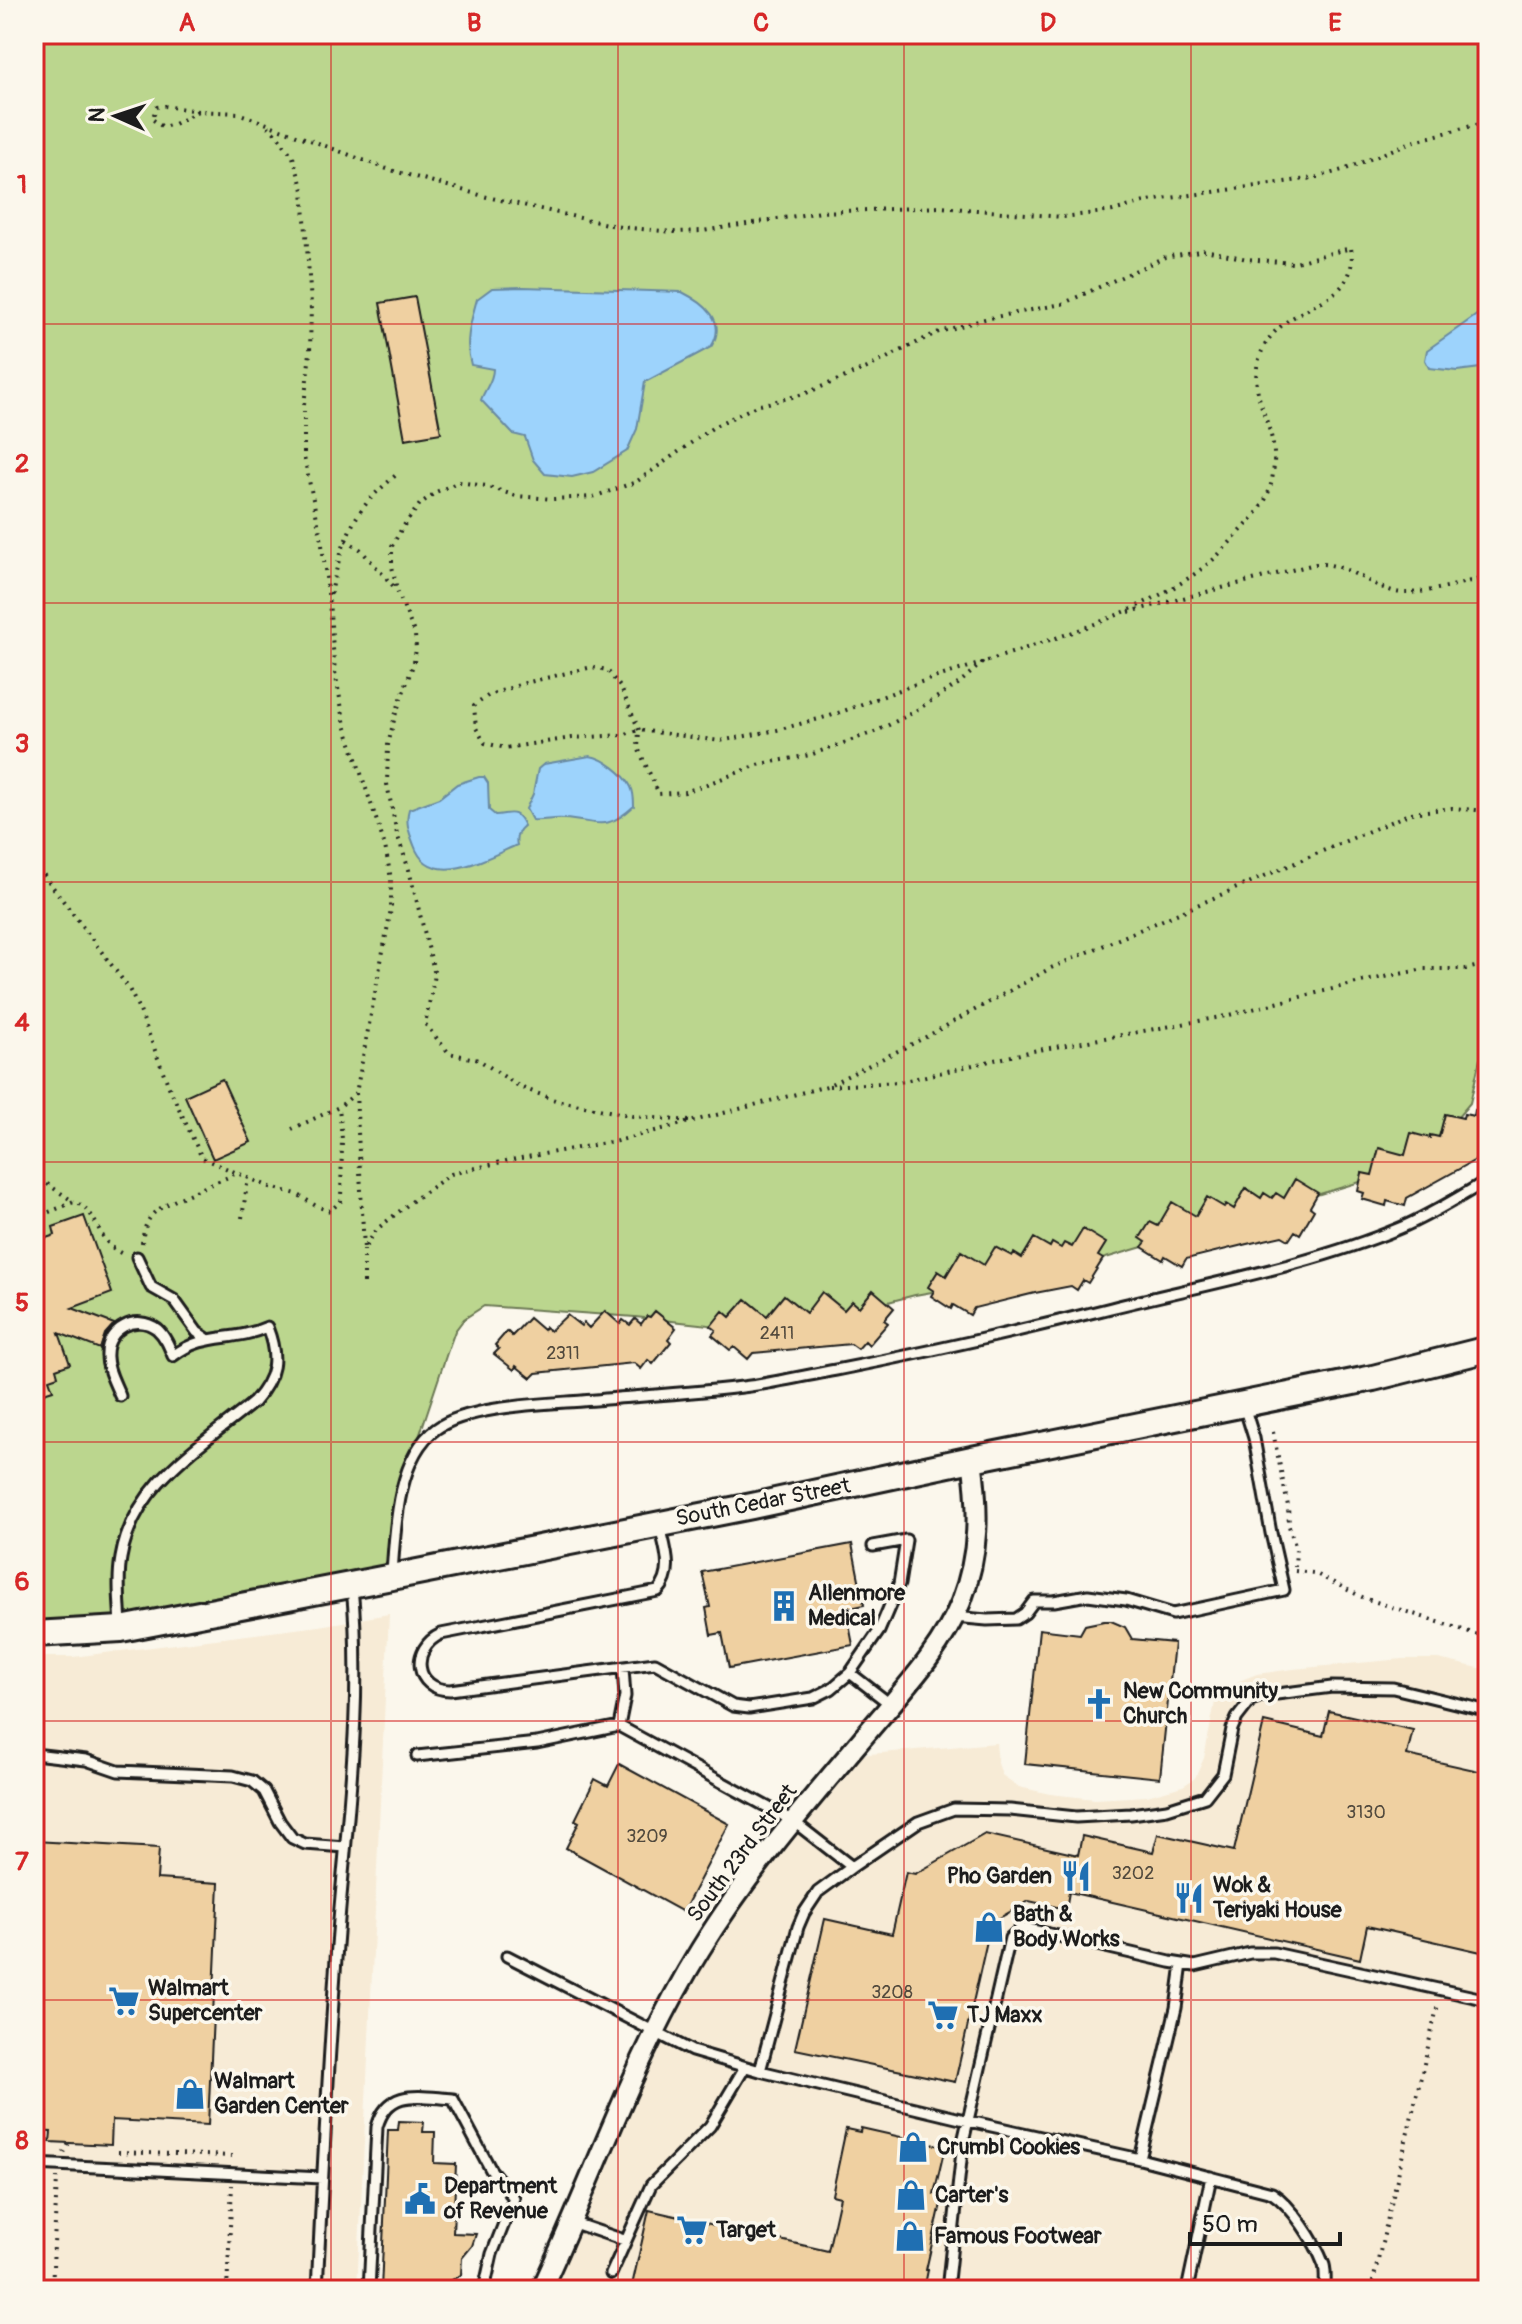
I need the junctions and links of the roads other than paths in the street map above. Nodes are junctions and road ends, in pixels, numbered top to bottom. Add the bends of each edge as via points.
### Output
1 (1488, 1180) edge
2 (137, 1257) road end
3 (206, 1338) junction
4 (1488, 1349) edge
5 (120, 1396) dead end
6 (1243, 1404) junction
7 (972, 1459) junction
8 (659, 1523) junction
9 (873, 1546) dead end
10 (392, 1577) junction
11 (352, 1584) junction
12 (954, 1617) junction
13 (121, 1629) junction
14 (34, 1634) edge
15 (623, 1668) junction
16 (850, 1673) junction
17 (890, 1704) junction
18 (1488, 1714) edge
19 (619, 1726) junction
20 (34, 1754) edge
21 (417, 1756) dead end
22 (793, 1821) junction
23 (345, 1847) junction
24 (852, 1867) junction
25 (507, 1956) dead end
26 (1182, 1964) junction
27 (1488, 2000) edge
28 (656, 2031) junction
29 (745, 2067) junction
30 (760, 2071) junction
31 (969, 2121) junction
32 (1140, 2159) junction
33 (34, 2164) edge
34 (1211, 2177) junction
35 (322, 2178) junction
36 (571, 2222) junction
37 (624, 2240) junction
38 (611, 2274) dead end
39 (317, 2290) edge
40 (369, 2290) edge
41 (484, 2290) edge
42 (541, 2290) edge
43 (947, 2290) edge
44 (1187, 2290) edge
45 (1325, 2290) edge

1 - 10 lane via 1373,1239 1040,1326 751,1385 545,1404 452,1420 424,1439 411,1461 397,1513
2 - 3 lane via 151,1287 174,1300
3 - 5 lane via 173,1356 152,1326 134,1323 117,1330 107,1359
3 - 13 lane via 246,1335 267,1327 274,1345 272,1373 254,1402 161,1479 140,1508 121,1559
4 - 6 main road, South Cedar Street
6 - 7 main road, South Cedar Street
6 - 12 lane via 1284,1590 1173,1614 1088,1595 1034,1601 1012,1619
7 - 8 main road, South Cedar Street
7 - 12 street, South 23rd Street via 978,1529
8 - 10 main road, South Cedar Street
8 - 15 lane via 668,1571 658,1591 441,1634 425,1645 420,1661 427,1682 446,1690
9 - 16 lane via 906,1540 887,1615
10 - 11 main road, South Cedar Street
11 - 13 main road, South Cedar Street
11 - 23 lane via 357,1659
12 - 17 street, South 23rd Street
13 - 14 main road, South Cedar Street
15 - 16 lane via 655,1663 741,1708 813,1698
15 - 19 lane
16 - 17 lane
17 - 22 street, South 23rd Street
18 - 24 lane via 1393,1688 1332,1687 1261,1696 1237,1718 1223,1774 1205,1797 1167,1809 1090,1816 954,1809 918,1822
19 - 21 lane via 537,1743
19 - 22 lane
20 - 23 lane via 86,1760 118,1771 252,1781 264,1791 292,1838
22 - 24 lane
22 - 28 street, South 23rd Street via 727,1907
23 - 35 lane
24 - 30 lane via 818,1892 804,1913
25 - 28 lane
26 - 27 lane via 1274,1953
26 - 31 lane via 1020,1929 1010,1938
26 - 32 lane
28 - 29 lane via 692,2051
28 - 36 street, South 23rd Street
29 - 30 lane
29 - 37 lane via 710,2126 651,2185
30 - 31 lane
31 - 32 lane
31 - 43 lane
32 - 34 lane
33 - 35 lane
34 - 44 lane
34 - 45 lane via 1282,2200 1325,2267
35 - 39 lane
36 - 37 lane
36 - 42 street, South 23rd Street
37 - 38 lane
40 - 41 lane via 376,2133 381,2115 393,2102 409,2097 453,2099 491,2170 514,2198

